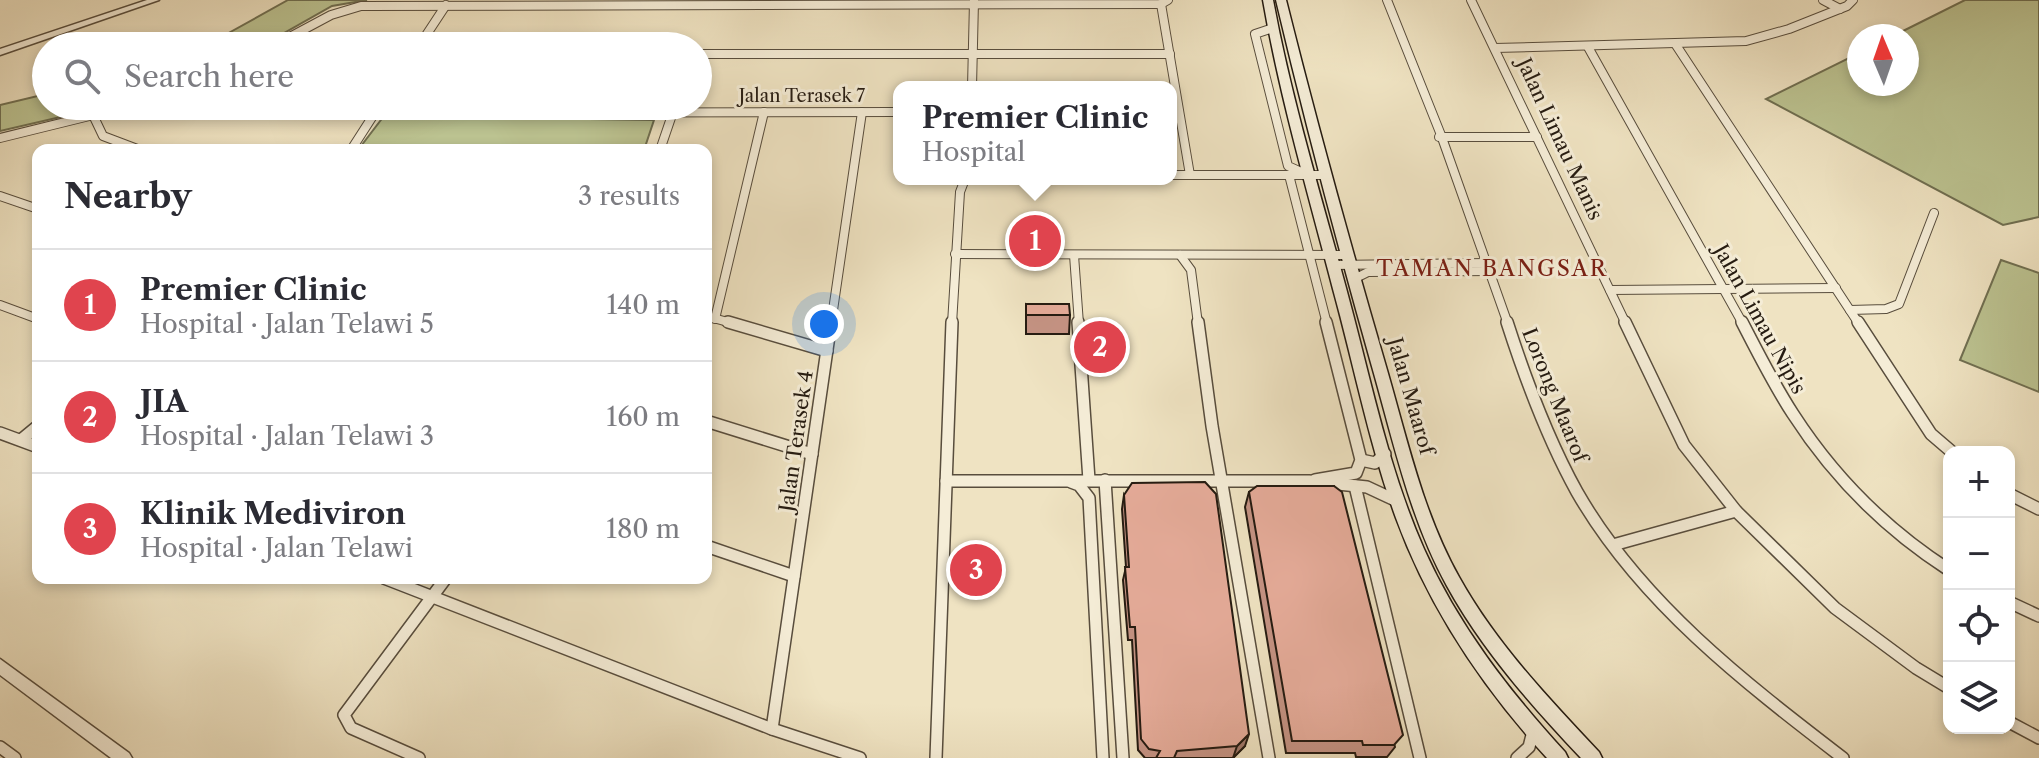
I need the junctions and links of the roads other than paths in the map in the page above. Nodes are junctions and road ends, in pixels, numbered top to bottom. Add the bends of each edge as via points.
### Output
1 (1268, 0) edge
2 (1281, 0) edge
3 (1387, 0) edge
4 (1471, 0) edge
5 (1823, 0) edge
6 (1853, 0) edge
7 (150, 1) edge
8 (974, 2) edge
9 (1165, 2) edge
10 (446, 5) junction
11 (1840, 9) junction
12 (1273, 28) junction
13 (59, 32) edge
14 (300, 32) edge
15 (428, 32) edge
16 (32, 41) edge
17 (1676, 45) junction
18 (1588, 47) junction
19 (1495, 48) junction
20 (0, 52) edge
21 (712, 54) edge
22 (973, 54) junction
23 (1170, 54) junction
24 (1261, 64) junction
25 (1284, 71) junction
26 (972, 81) edge
27 (1172, 81) edge
28 (712, 112) edge
29 (764, 112) junction
30 (862, 112) junction
31 (893, 112) edge
32 (73, 120) edge
33 (95, 120) edge
34 (370, 120) edge
35 (670, 120) edge
36 (1177, 121) edge
37 (1439, 137) junction
38 (1537, 137) junction
39 (0, 138) edge
40 (124, 144) edge
41 (355, 144) edge
42 (662, 144) edge
43 (1288, 171) junction
44 (1177, 175) edge
45 (1190, 175) junction
46 (1326, 175) junction
47 (1310, 176) junction
48 (963, 185) edge
49 (0, 196) edge
50 (32, 207) edge
51 (1934, 213) dead end
52 (955, 254) junction
53 (1074, 255) junction
54 (1180, 255) junction
55 (1308, 255) junction
56 (1343, 264) junction
57 (1488, 267) junction
58 (1836, 288) junction
59 (1723, 289) junction
60 (1610, 290) junction
61 (0, 305) edge
62 (1850, 310) junction
63 (712, 313) edge
64 (32, 317) edge
65 (712, 317) edge
66 (827, 351) junction
67 (712, 423) edge
68 (32, 431) edge
69 (0, 433) edge
70 (21, 440) junction
71 (32, 445) edge
72 (1945, 446) edge
73 (812, 454) junction
74 (1385, 454) junction
75 (1361, 460) junction
76 (1064, 480) junction
77 (1089, 480) junction
78 (1105, 480) junction
79 (1223, 480) junction
80 (946, 481) junction
81 (1309, 481) junction
82 (1355, 486) junction
83 (2015, 497) edge
84 (1399, 502) junction
85 (2039, 509) edge
86 (1736, 511) junction
87 (1613, 545) junction
88 (712, 548) edge
89 (1943, 566) edge
90 (794, 576) junction
91 (399, 584) edge
92 (441, 584) edge
93 (431, 597) junction
94 (2015, 605) edge
95 (2039, 616) edge
96 (0, 666) edge
97 (1943, 684) edge
98 (2015, 725) edge
99 (772, 729) junction
100 (1533, 731) junction
101 (2039, 738) edge
102 (0, 747) edge
103 (935, 757) edge
104 (15, 758) edge
105 (124, 758) edge
106 (419, 758) edge
107 (860, 758) edge
108 (1103, 758) edge
109 (1123, 758) edge
110 (1269, 758) edge
111 (1420, 758) edge
112 (1517, 758) edge
113 (1559, 758) edge
114 (1593, 758) edge
115 (1843, 758) edge

1 - 12 main road, Jalan Maarof
2 - 46 main road, Jalan Maarof
3 - 37 street, Lorong Maarof
4 - 19 street, Jalan Limau Manis
5 - 11 street
6 - 11 street
7 - 13 street
8 - 9 street
8 - 10 street
8 - 22 street
9 - 23 street
10 - 14 street via 347,8
10 - 15 street
11 - 17 street via 1746,41
12 - 24 street via 1255,34
12 - 25 main road, Jalan Maarof
16 - 20 street
17 - 18 street
17 - 58 street
18 - 19 street
18 - 59 street, Jalan Limau Nipis
19 - 38 street, Jalan Limau Manis
21 - 22 street
22 - 23 street
22 - 26 street
23 - 27 street
24 - 25 street
24 - 43 street
25 - 47 main road, Jalan Maarof
28 - 29 street, Jalan Terasek 7
29 - 30 street, Jalan Terasek 7
29 - 63 street
30 - 31 street, Jalan Terasek 7
30 - 66 street, Jalan Terasek 4
32 - 39 street
33 - 40 street via 103,136
34 - 41 street
35 - 42 street
36 - 45 street
37 - 38 street
37 - 57 street, Lorong Maarof
38 - 60 street, Jalan Limau Manis
43 - 45 street
43 - 47 street
43 - 55 street
44 - 45 street
46 - 47 street
46 - 56 main road, Jalan Maarof
47 - 56 main road, Jalan Maarof
48 - 52 street
49 - 50 street
51 - 62 street via 1899,304
52 - 53 street
52 - 80 street
53 - 54 street
53 - 77 street
54 - 55 street
54 - 79 street via 1191,270
55 - 56 street
55 - 75 street
56 - 57 street via 1368,272
56 - 74 main road, Jalan Maarof
56 - 114 main road, Jalan Maarof via 1435,545 1468,607 1551,714
57 - 87 street, Lorong Maarof via 1553,446
58 - 59 street
58 - 62 street
59 - 60 street
59 - 89 street, Jalan Limau Nipis via 1818,451 1899,533
60 - 86 street, Jalan Limau Manis via 1684,445
61 - 64 street
62 - 72 street via 1931,434
65 - 66 street
66 - 73 street, Jalan Terasek 4
67 - 73 street
68 - 70 street
69 - 70 street
70 - 71 street
73 - 90 street, Jalan Terasek 4
74 - 75 street via 1374,463
74 - 84 main road, Jalan Maarof
75 - 81 street via 1356,473
76 - 77 street
76 - 80 street
76 - 108 street via 1079,485 1089,498
77 - 78 street
78 - 79 street
78 - 109 street
79 - 81 street
79 - 110 street
80 - 103 street
81 - 82 street
82 - 84 street
82 - 111 street
83 - 85 street
84 - 100 main road, Jalan Maarof via 1449,616
86 - 87 street
86 - 97 street, Jalan Limau Manis via 1835,608
87 - 115 street, Lorong Maarof via 1717,656
88 - 90 street
90 - 99 street, Jalan Terasek 4
91 - 93 street
92 - 93 street
93 - 99 street
93 - 106 street via 344,715 351,728
94 - 95 street
96 - 105 street
98 - 101 street
99 - 107 street
100 - 112 street via 1529,747
100 - 113 main road, Jalan Maarof
102 - 104 street

